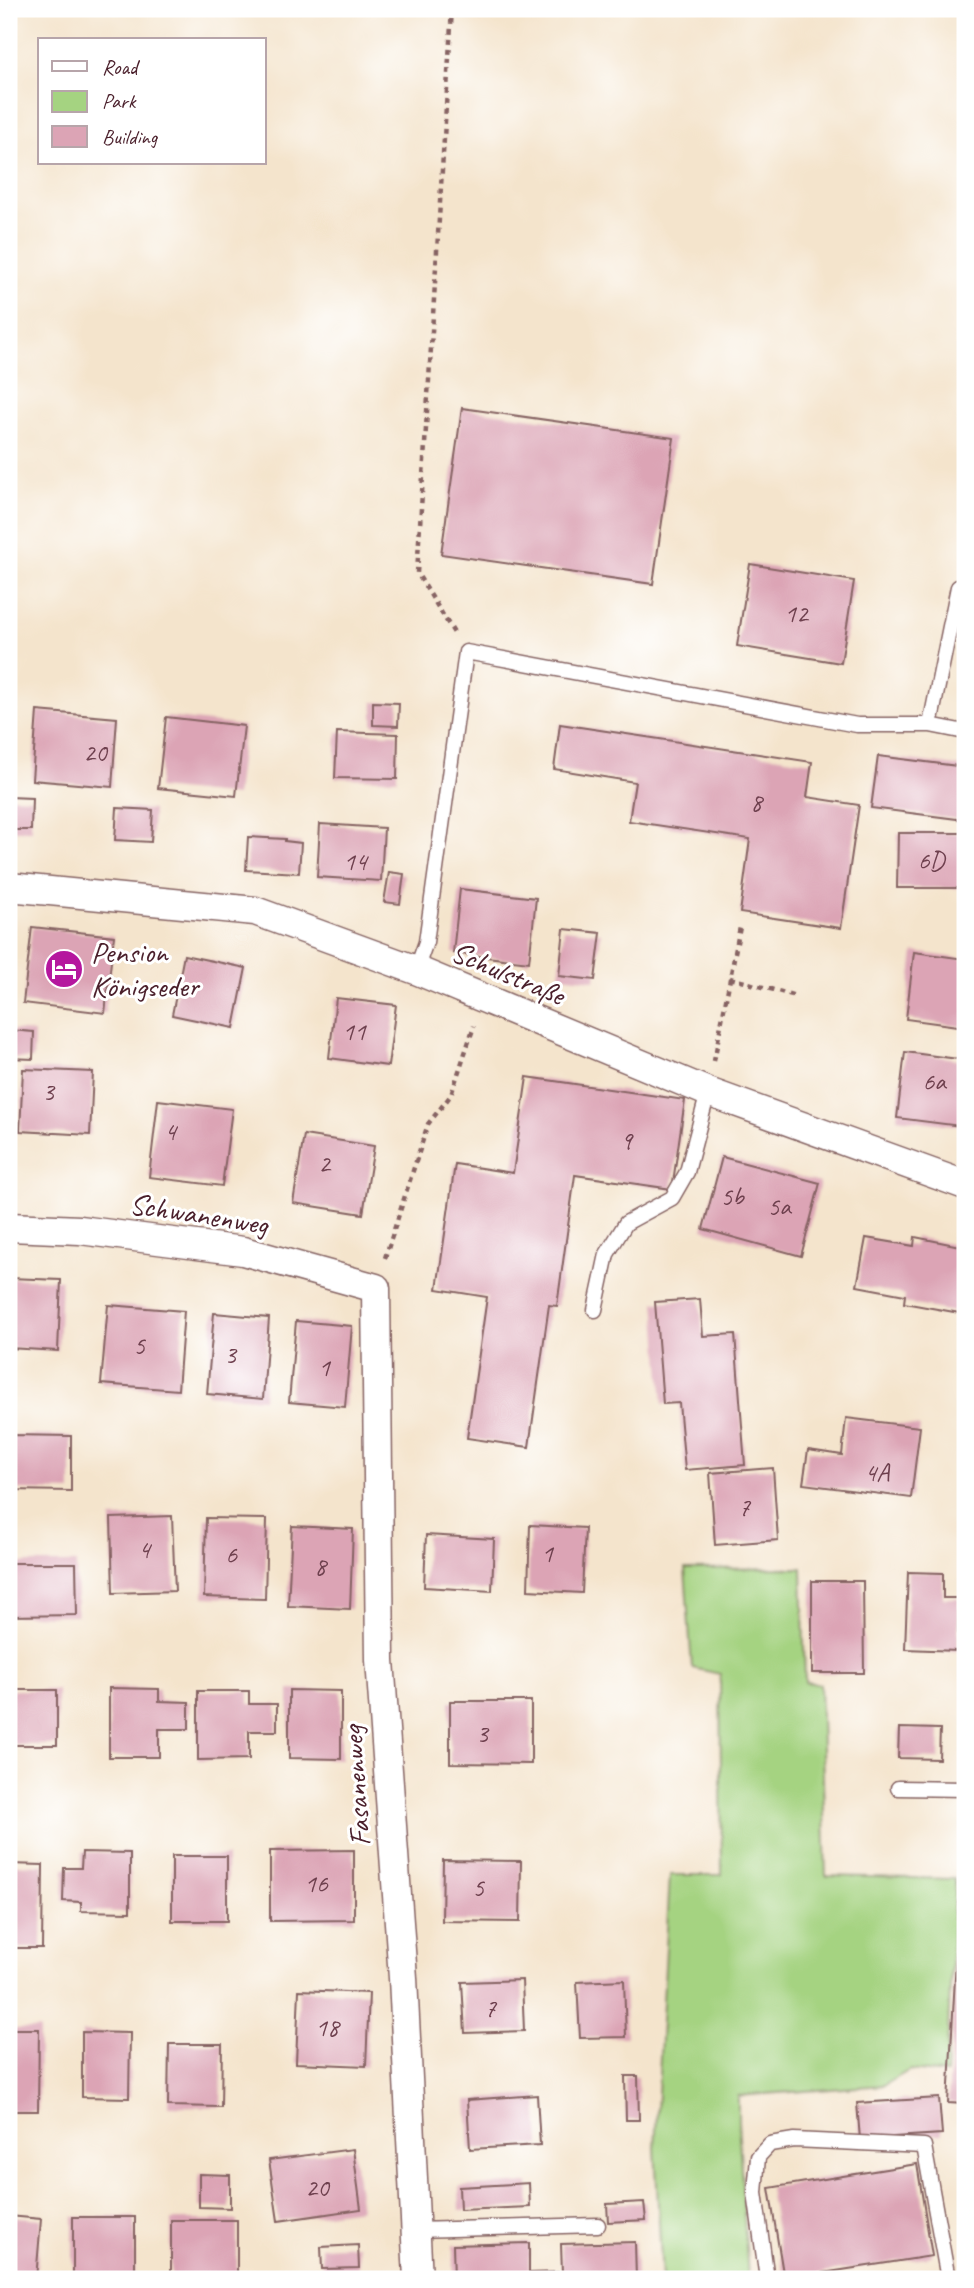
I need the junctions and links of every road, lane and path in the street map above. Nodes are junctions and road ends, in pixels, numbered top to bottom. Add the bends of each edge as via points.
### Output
1 (452, 9) edge
2 (958, 587) dead end
3 (466, 652) junction
4 (929, 725) junction
5 (965, 732) edge
6 (9, 887) edge
7 (740, 927) dead end
8 (416, 970) junction
9 (730, 978) junction
10 (796, 996) dead end
11 (483, 998) junction
12 (708, 1092) junction
13 (965, 1185) edge
14 (9, 1227) edge
15 (376, 1288) junction
16 (595, 1310) dead end
17 (898, 1788) dead end
18 (965, 1789) edge
19 (598, 2225) dead end
20 (415, 2230) junction
21 (418, 2279) edge
22 (767, 2279) edge
23 (948, 2279) edge

1 - 3 path via 417,573
2 - 4 lane
3 - 4 lane via 857,725
3 - 8 lane via 426,942
4 - 5 lane
6 - 8 street, Schulstraße via 255,911
7 - 9 path
8 - 11 street, Schulstraße
9 - 10 path
9 - 12 path
11 - 12 street, Schulstraße
11 - 15 path via 451,1094 428,1124
12 - 13 street, Schulstraße
12 - 16 lane via 687,1172 672,1198 626,1223 607,1254
14 - 15 street, Schwanenweg via 80,1230 243,1251
15 - 20 street, Fasanenweg via 380,1660
17 - 18 lane
19 - 20 lane
20 - 21 street, Fasanenweg
22 - 23 lane via 755,2193 758,2157 770,2144 793,2140 924,2146

